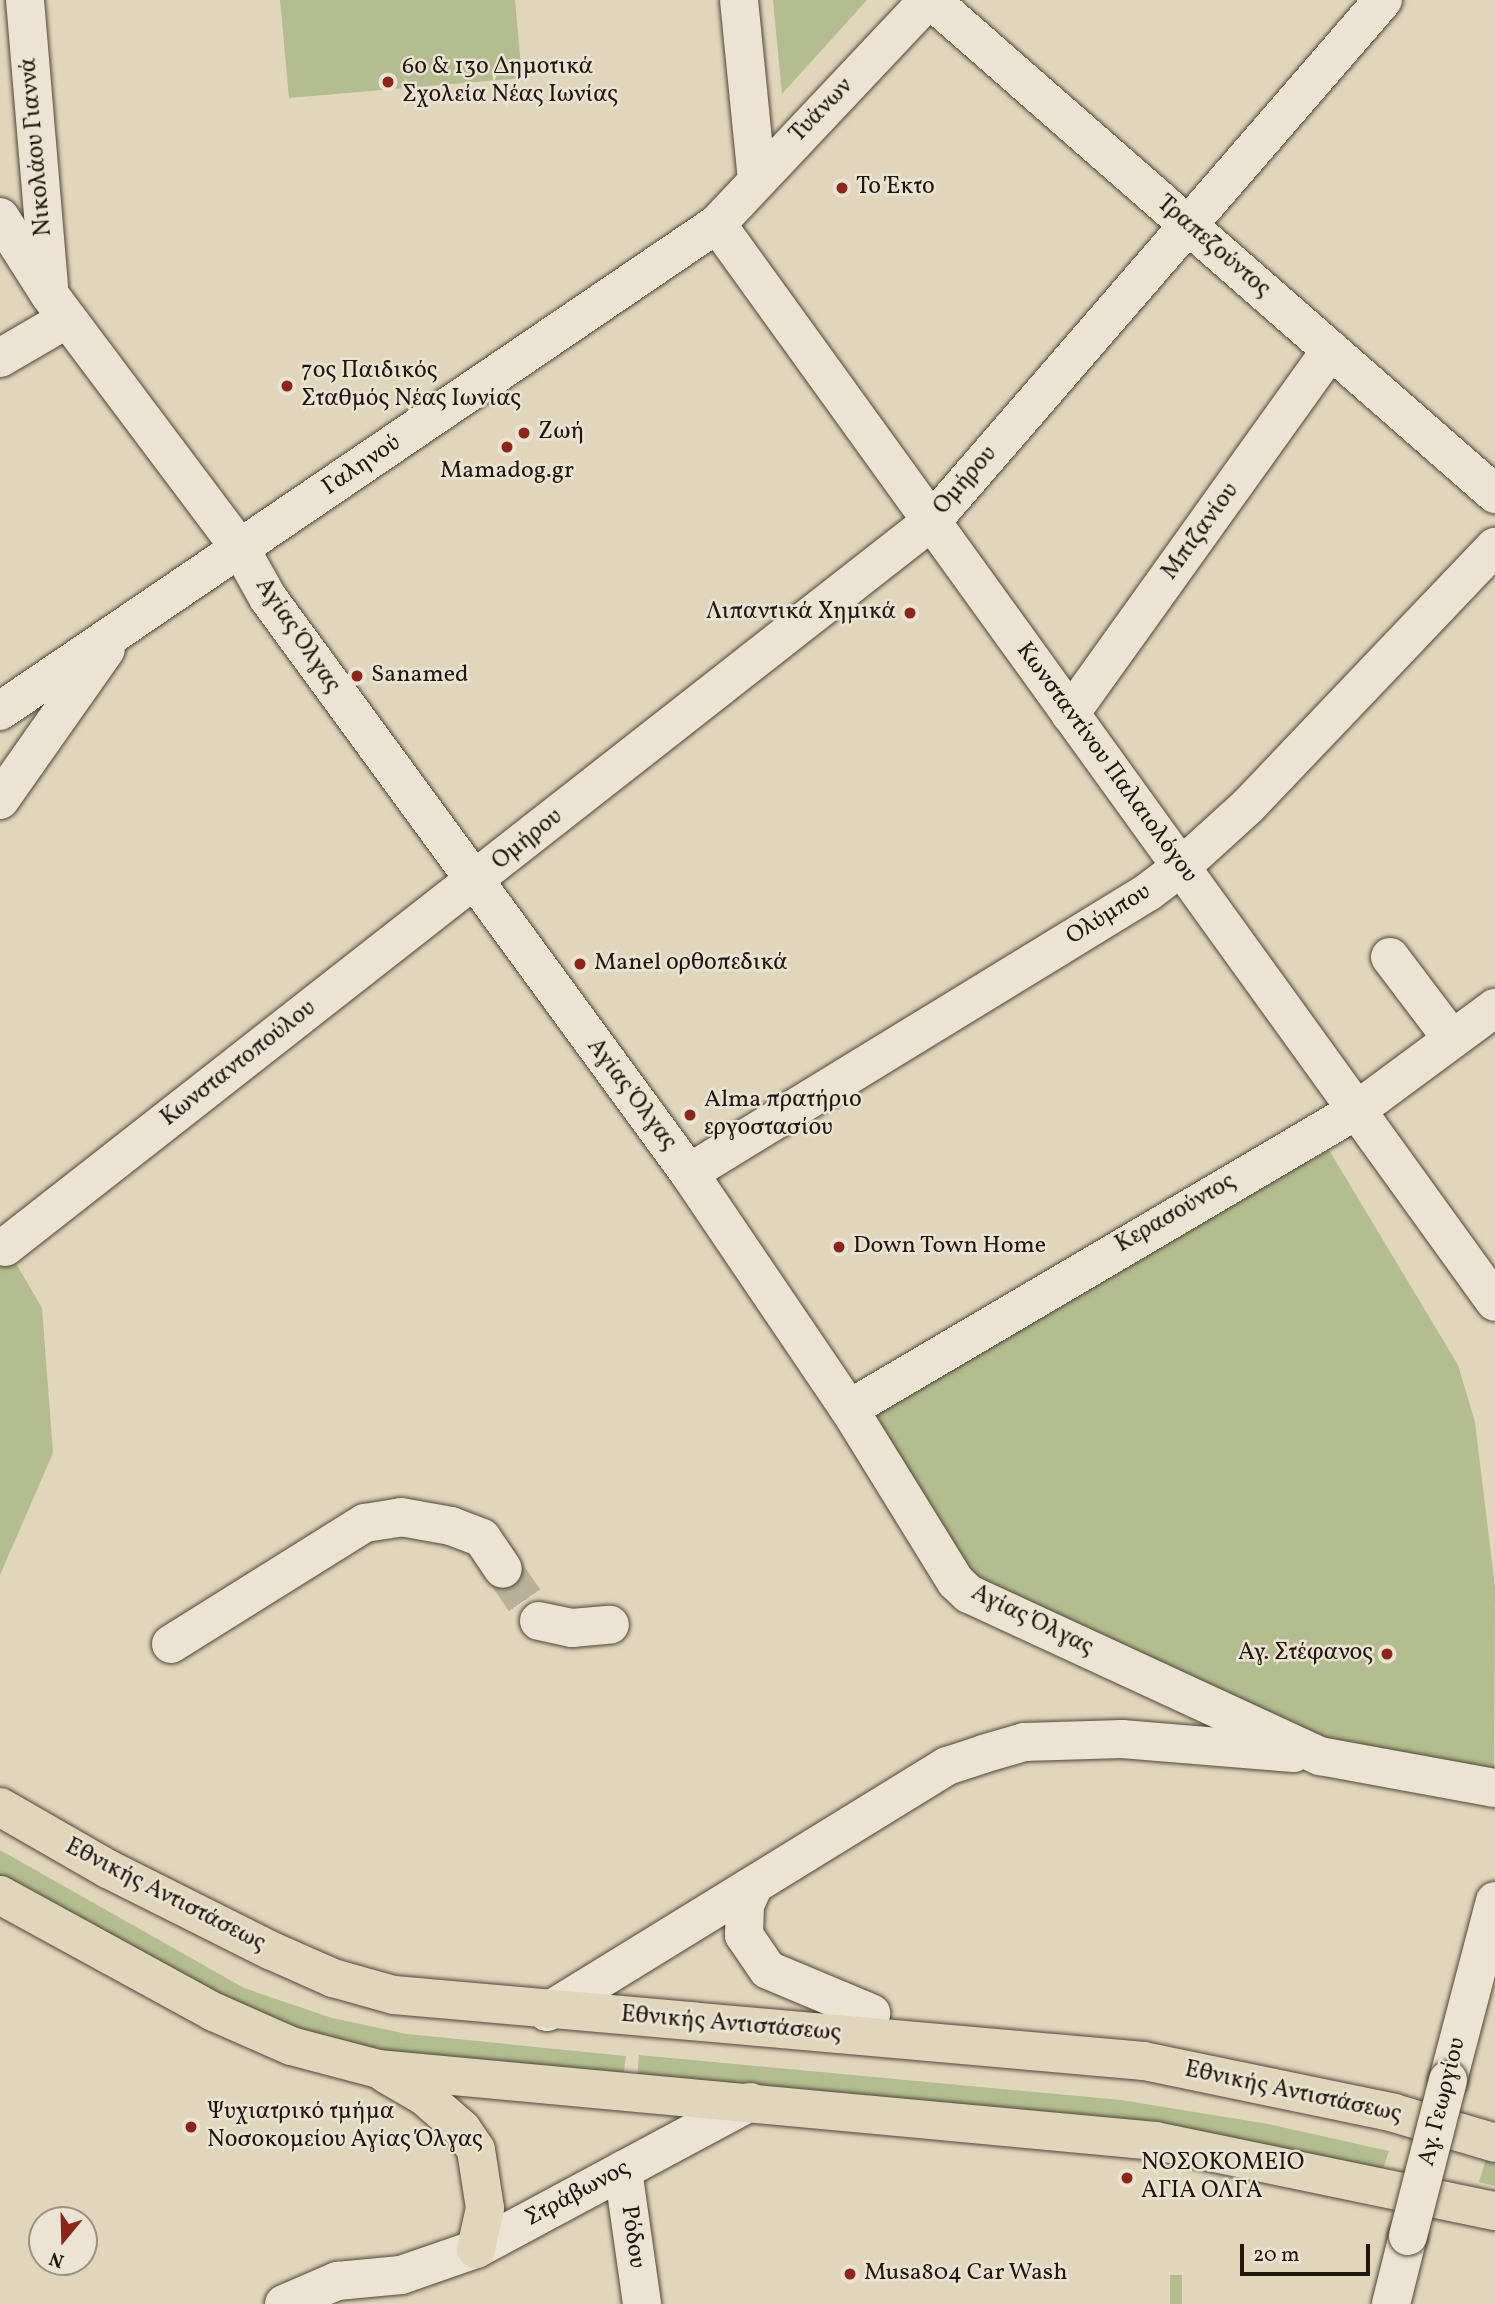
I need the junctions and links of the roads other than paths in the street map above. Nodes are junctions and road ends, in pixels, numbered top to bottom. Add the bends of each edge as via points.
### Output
1 (25, 0) edge
2 (739, 0) edge
3 (930, 0) edge
4 (1383, 0) edge
5 (757, 179) junction
6 (0, 216) edge
7 (1186, 223) junction
8 (717, 224) junction
9 (58, 306) junction
10 (1331, 350) junction
11 (0, 358) edge
12 (1495, 494) edge
13 (932, 521) junction
14 (1495, 547) edge
15 (240, 548) junction
16 (119, 630) junction
17 (2, 708) edge
18 (1070, 714) junction
19 (0, 800) edge
20 (1181, 867) junction
21 (473, 883) junction
22 (1390, 957) dead end
23 (1495, 1008) edge
24 (1452, 1039) junction
25 (1356, 1110) junction
26 (689, 1173) junction
27 (5, 1247) dead end
28 (1495, 1302) edge
29 (849, 1409) junction
30 (503, 1569) tunnel mouth
31 (539, 1621) tunnel mouth
32 (610, 1625) dead end
33 (171, 1644) dead end
34 (1320, 1756) junction
35 (1495, 1788) edge
36 (0, 1807) edge
37 (754, 1885) junction
38 (0, 1895) edge
39 (1495, 1901) edge
40 (547, 2012) junction
41 (871, 2013) dead end
42 (378, 2069) junction
43 (750, 2102) junction
44 (1495, 2143) edge
45 (623, 2170) junction
46 (1495, 2211) edge
47 (476, 2249) junction
48 (401, 2275) junction
49 (284, 2304) edge
50 (366, 2304) edge
51 (642, 2304) edge
52 (1391, 2304) edge

1 - 9 street, Νικολάου Γιαννά
2 - 5 street
3 - 5 street, Τυάνων
3 - 7 street, Τραπεζούντος
4 - 7 street, Ομήρου
5 - 8 street, Τυάνων
6 - 9 street, Αγίας Όλγας
7 - 10 street, Τραπεζούντος
7 - 13 street, Ομήρου
8 - 13 street, Κωνσταντίνου Παλαιολόγου
8 - 15 street, Γαληνού
9 - 11 street
9 - 15 street, Αγίας Όλγας
10 - 12 street, Τραπεζούντος
10 - 18 street, Μπιζανίου
13 - 18 street, Κωνσταντίνου Παλαιολόγου
13 - 21 street, Ομήρου
14 - 20 street, Ολύμπου via 1248,806
15 - 16 street, Γαληνού
15 - 21 street, Αγίας Όλγας via 268,598
16 - 17 street, Γαληνού
16 - 19 street
18 - 20 street, Κωνσταντίνου Παλαιολόγου
20 - 25 street, Κωνσταντίνου Παλαιολόγου
20 - 26 street, Ολύμπου via 1148,892
21 - 26 street, Αγίας Όλγας
21 - 27 street, Κωνσταντοπούλου
22 - 24 street
23 - 24 street, Κερασούντος
24 - 25 street, Κερασούντος
25 - 28 street, Κωνσταντίνου Παλαιολόγου
25 - 29 street, Κερασούντος
26 - 29 street, Αγίας Όλγας
29 - 34 street, Αγίας Όλγας via 956,1581 969,1594
30 - 33 street via 482,1538 452,1526 401,1517 365,1523
31 - 32 street via 572,1628
34 - 35 street, Αγίας Όλγας
34 - 37 street, Αγίας Όλγας via 1122,1739 1024,1742 947,1766
36 - 40 main road, Εθνικής Αντιστάσεως via 108,1869 333,1978 394,1995
37 - 40 street, Αγίας Όλγας
37 - 41 street via 743,1921 744,1935 758,1959 782,1978
38 - 42 main road via 214,2012 291,2046
39 - 52 street, Αγ. Γεωργίου, bridge
40 - 44 main road, Εθνικής Αντιστάσεως via 641,2016 1144,2061 1394,2113
42 - 43 main road
42 - 47 main road via 424,2096 462,2129 475,2150 485,2208
43 - 45 street, Στράβωνος
43 - 46 main road via 1156,2141
45 - 47 street, Στράβωνος
45 - 51 street, Ρόδου
47 - 48 street, Στράβωνος
48 - 49 street, Στράβωνος via 337,2281
48 - 50 street, Στράβωνος

